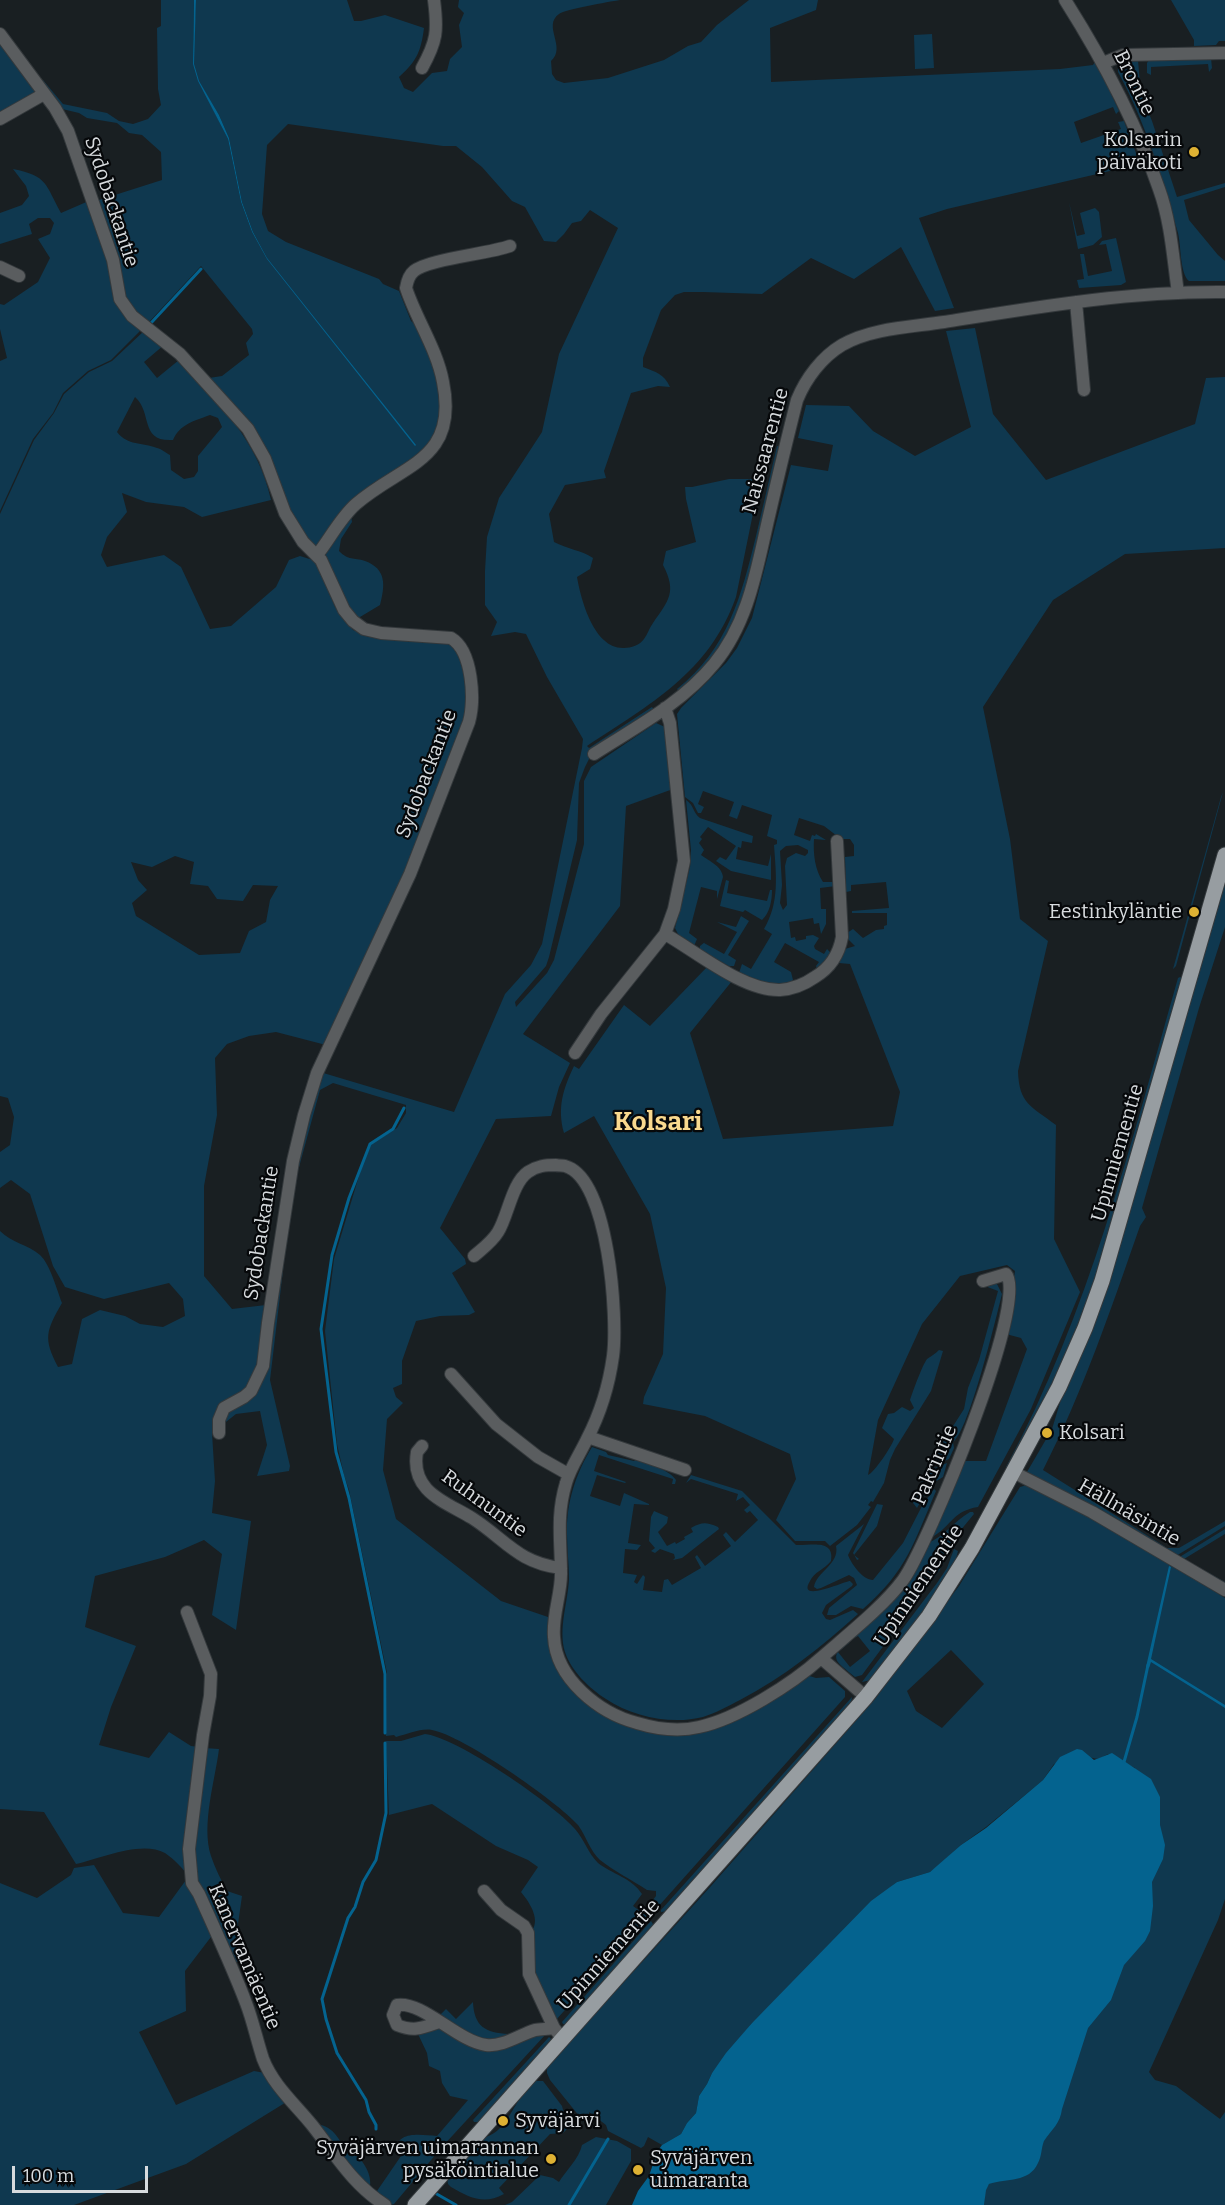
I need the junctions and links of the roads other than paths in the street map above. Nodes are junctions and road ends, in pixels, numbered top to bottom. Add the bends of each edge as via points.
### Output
1 (434, 0) edge
2 (1065, 0) edge
3 (0, 34) edge
4 (1225, 53) edge
5 (1103, 63) junction
6 (422, 68) dead end
7 (44, 94) junction
8 (0, 119) edge
9 (510, 246) dead end
10 (0, 267) edge
11 (19, 276) dead end
12 (1225, 292) edge
13 (1178, 293) junction
14 (1077, 302) junction
15 (1084, 390) dead end
16 (317, 555) junction
17 (665, 708) junction
18 (594, 754) dead end
19 (837, 841) dead end
20 (1225, 855) edge
21 (665, 934) junction
22 (575, 1053) dead end
23 (474, 1257) dead end
24 (983, 1281) dead end
25 (452, 1374) dead end
26 (219, 1433) dead end
27 (588, 1437) junction
28 (422, 1446) dead end
29 (686, 1470) dead end
30 (1013, 1472) junction
31 (568, 1474) junction
32 (561, 1568) junction
33 (1225, 1590) edge
34 (187, 1612) dead end
35 (821, 1658) junction
36 (866, 1697) junction
37 (484, 1891) dead end
38 (439, 2022) dead end
39 (559, 2033) junction
40 (385, 2205) edge
41 (415, 2205) edge

1 - 6 street via 438,25 435,43
2 - 5 street, Brontie
3 - 7 street, Sydobackantie
4 - 5 street via 1124,55
5 - 13 street, Brontie via 1160,190 1171,234
7 - 8 street
7 - 16 street, Sydobackantie via 68,131 94,201 113,260 120,299 132,316 180,354 248,429 265,459 285,513 303,542
9 - 16 street via 435,263 409,277 406,288 443,381 446,405 442,432 436,445 413,467 355,505
10 - 11 street
12 - 13 street, Naissaarentie
13 - 14 street, Naissaarentie
14 - 15 street
14 - 17 street, Naissaarentie via 870,334 843,345 820,363 797,400 743,617 714,665 687,693
16 - 26 street, Sydobackantie via 344,610 364,628 456,641 465,655 473,708 410,874 317,1073 293,1161 263,1366 250,1391 224,1408
17 - 18 street, Naissaarentie
17 - 21 street via 670,723 684,861
19 - 21 street via 840,950 809,981 781,990 746,982
20 - 30 main road, Upinniementie via 1102,1281 1072,1360
21 - 22 street
23 - 27 street via 497,1233 524,1175 547,1165 566,1166 579,1175 596,1207 607,1244 614,1296 613,1357
24 - 35 street, Pakrintie via 1006,1274 1011,1283 1009,1305 978,1412 917,1557 888,1597
25 - 31 street via 496,1424 538,1457
27 - 29 street
27 - 31 street
28 - 32 street, Ruhnuntie via 416,1457 417,1472 434,1497 472,1518 518,1554
30 - 33 street, Hällnäsintie via 1092,1512
30 - 36 main road, Upinniementie via 950,1586
31 - 32 street via 558,1520
32 - 35 street via 554,1628 557,1655 573,1681 590,1698 628,1721 674,1730 709,1725 787,1684
34 - 40 street, Kanervamäentie via 211,1674 189,1849 192,1883 245,1999 264,2060 277,2083 352,2177
35 - 36 street
36 - 39 main road, Upinniementie
37 - 39 street via 528,1933 529,1974
38 - 39 street via 486,2045 510,2041 536,2030
39 - 41 main road, Upinniementie

